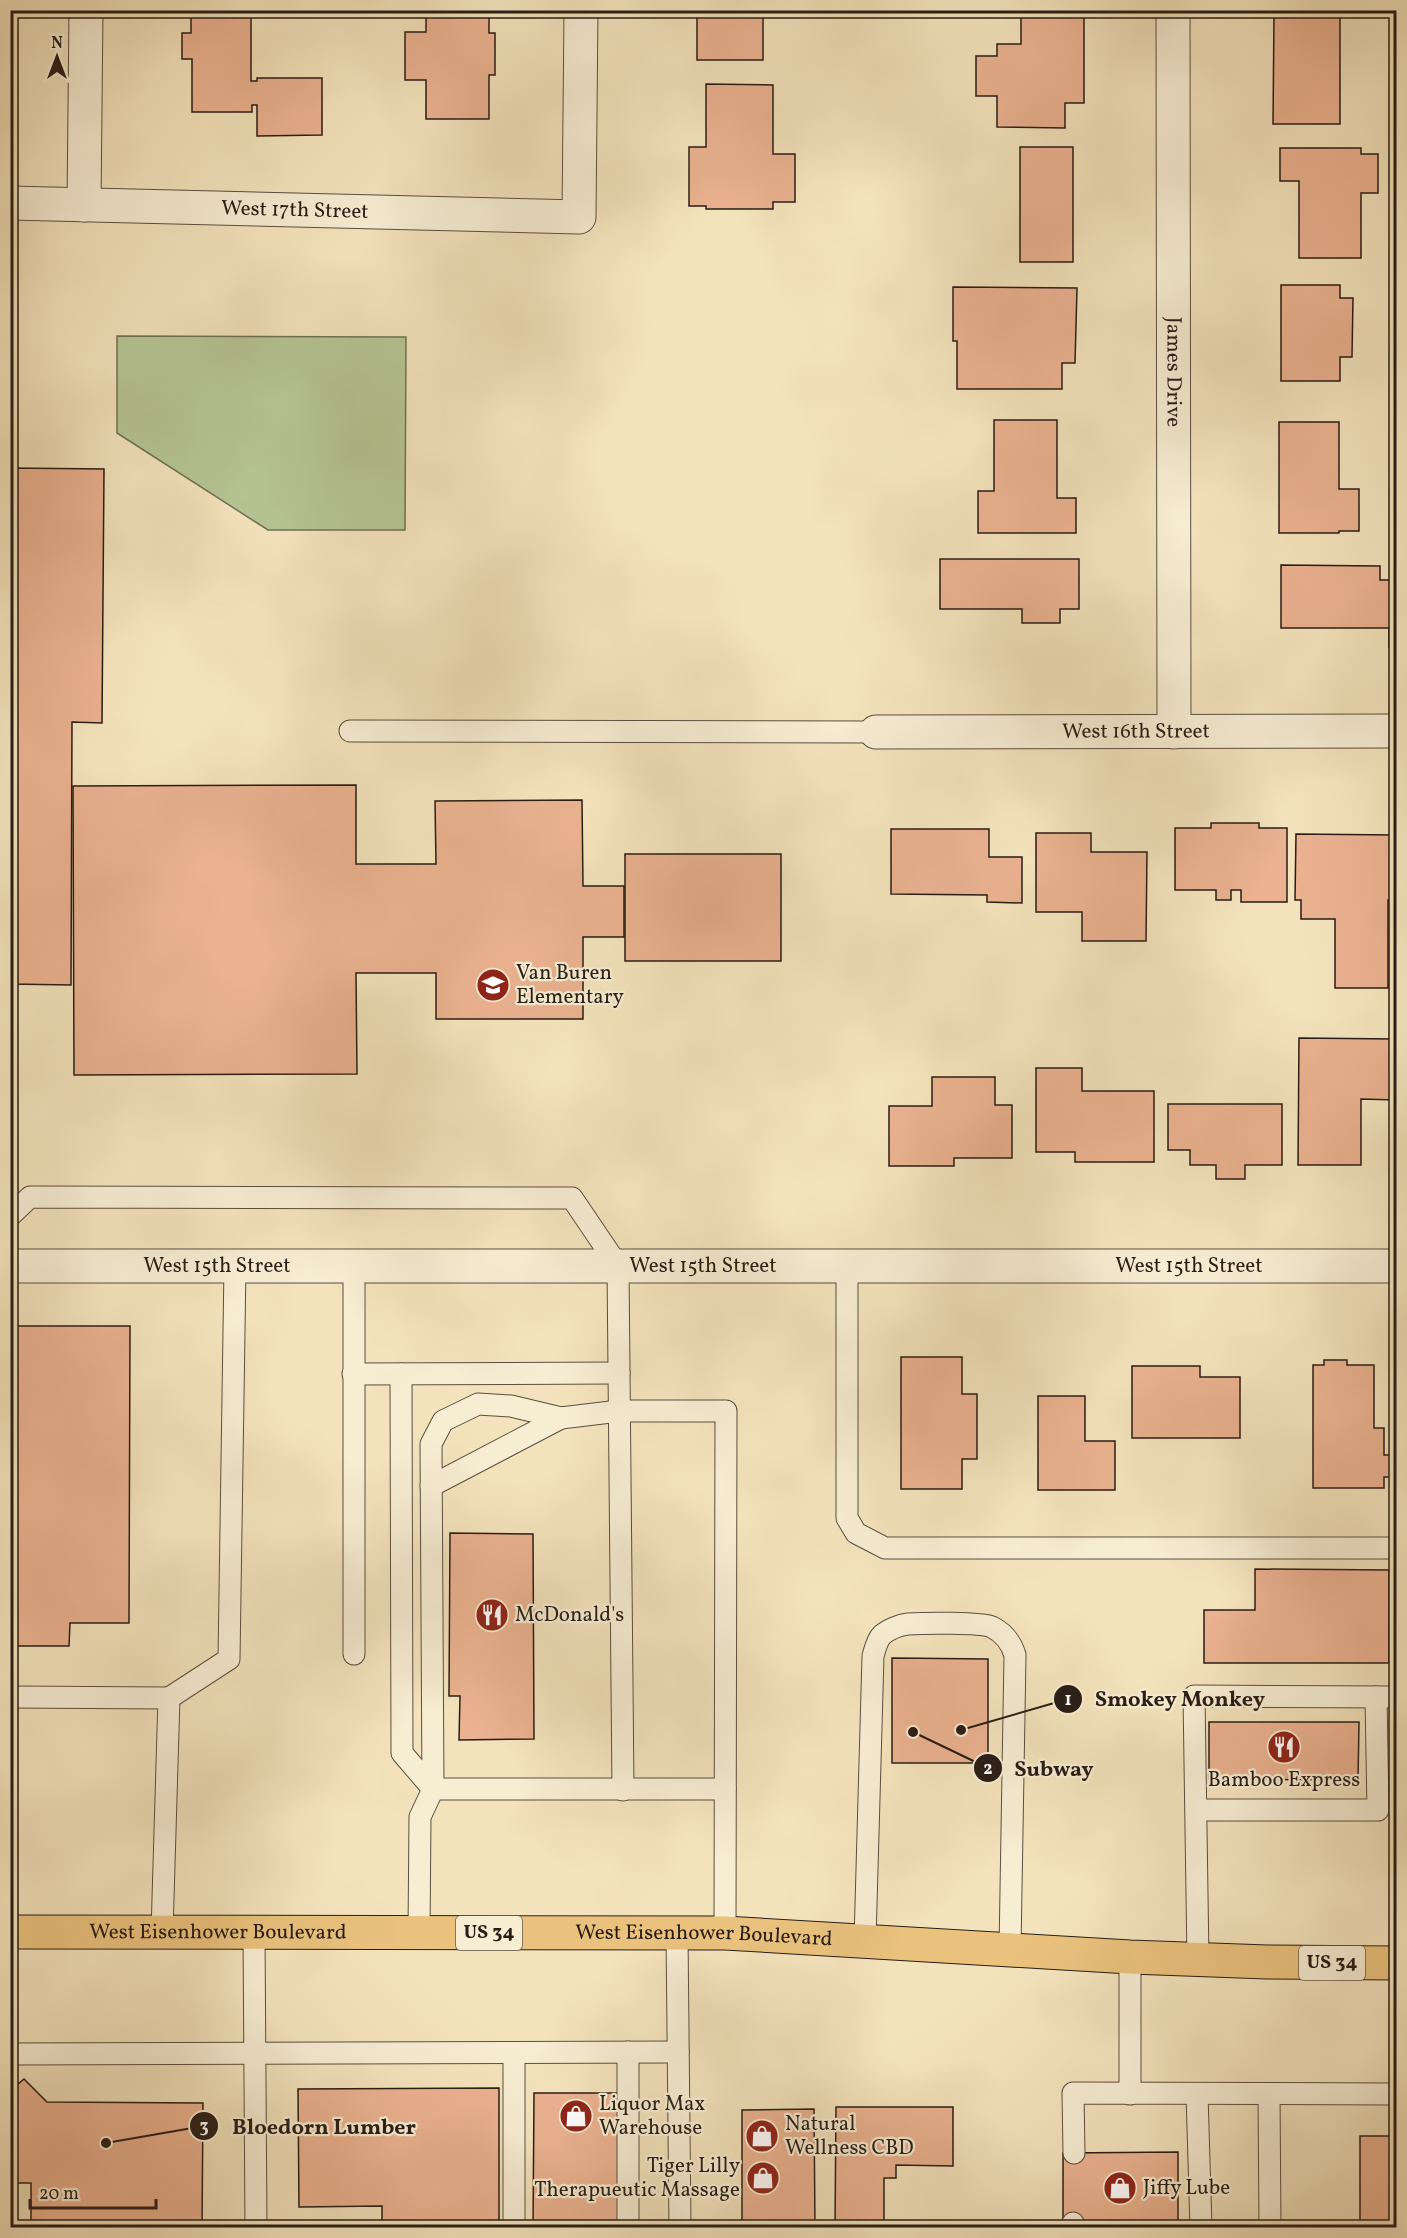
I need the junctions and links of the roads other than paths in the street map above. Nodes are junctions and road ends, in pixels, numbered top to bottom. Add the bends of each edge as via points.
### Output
1 (86, 10) edge
2 (581, 10) edge
3 (1173, 10) edge
4 (10, 203) edge
5 (84, 205) junction
6 (350, 731) dead end
7 (1396, 731) edge
8 (876, 732) joint
9 (1174, 732) junction
10 (10, 1216) edge
11 (10, 1266) edge
12 (236, 1266) junction
13 (354, 1266) junction
14 (618, 1266) junction
15 (847, 1266) junction
16 (1396, 1266) edge
17 (619, 1373) junction
18 (353, 1374) junction
19 (401, 1374) junction
20 (620, 1411) junction
21 (561, 1418) junction
22 (431, 1486) junction
23 (1396, 1548) edge
24 (354, 1653) dead end
25 (10, 1696) edge
26 (1386, 1697) edge
27 (169, 1698) junction
28 (433, 1789) junction
29 (725, 1789) junction
30 (623, 1790) junction
31 (1197, 1810) junction
32 (10, 1932) edge
33 (162, 1932) junction
34 (254, 1933) junction
35 (419, 1933) junction
36 (677, 1933) junction
37 (725, 1933) junction
38 (865, 1941) junction
39 (1011, 1949) junction
40 (1130, 1957) junction
41 (1198, 1960) junction
42 (1396, 1963) edge
43 (628, 2052) junction
44 (678, 2052) junction
45 (255, 2053) junction
46 (514, 2053) junction
47 (10, 2054) edge
48 (1130, 2094) junction
49 (1197, 2094) junction
50 (1269, 2094) junction
51 (1396, 2094) edge
52 (1074, 2153) dead end
53 (256, 2228) edge
54 (514, 2228) edge
55 (628, 2228) edge
56 (680, 2228) edge
57 (1201, 2228) edge
58 (1270, 2228) edge

1 - 5 street
2 - 5 street, West 17th Street via 579,217
3 - 9 street, James Drive
4 - 5 street, West 17th Street
6 - 8 lane
7 - 9 street, West 16th Street
8 - 9 street, West 16th Street
10 - 14 lane via 30,1197 572,1198
11 - 12 street, West 15th Street
12 - 13 street, West 15th Street
12 - 27 lane via 229,1659
13 - 14 street, West 15th Street
13 - 18 lane
14 - 15 street, West 15th Street
14 - 17 lane
15 - 16 street, West 15th Street
15 - 23 lane via 847,1518 856,1533 885,1548
17 - 19 lane
17 - 20 lane
18 - 19 lane
18 - 24 lane
19 - 28 lane via 402,1753
20 - 21 lane
20 - 29 lane via 726,1411
20 - 30 lane
21 - 22 lane
21 - 22 lane via 511,1406 478,1404 443,1421 431,1444
22 - 28 lane
25 - 27 lane
26 - 31 lane via 1378,1810
26 - 31 lane via 1194,1696
27 - 33 lane
28 - 30 lane
28 - 35 lane via 420,1816
29 - 30 lane
29 - 37 lane
31 - 41 lane
32 - 33 highway, West Eisenhower Boulevard / US 34
33 - 34 highway, West Eisenhower Boulevard / US 34
34 - 35 highway, West Eisenhower Boulevard / US 34
34 - 45 lane
35 - 36 highway, West Eisenhower Boulevard / US 34
36 - 37 highway, West Eisenhower Boulevard / US 34
36 - 44 lane
37 - 38 highway, West Eisenhower Boulevard / US 34
38 - 39 highway, West Eisenhower Boulevard / US 34
38 - 39 lane via 873,1656 877,1644 882,1635 906,1624 976,1625 990,1626 1004,1635 1015,1655
39 - 40 highway, West Eisenhower Boulevard / US 34
40 - 41 highway, West Eisenhower Boulevard / US 34
40 - 48 lane
41 - 42 highway, West Eisenhower Boulevard / US 34
43 - 44 lane
43 - 46 lane
43 - 55 lane
44 - 56 lane
45 - 46 lane
45 - 47 lane
45 - 53 lane
46 - 54 lane
48 - 49 lane
48 - 52 lane via 1073,2093
49 - 50 lane
49 - 57 lane
50 - 51 lane
50 - 58 lane

